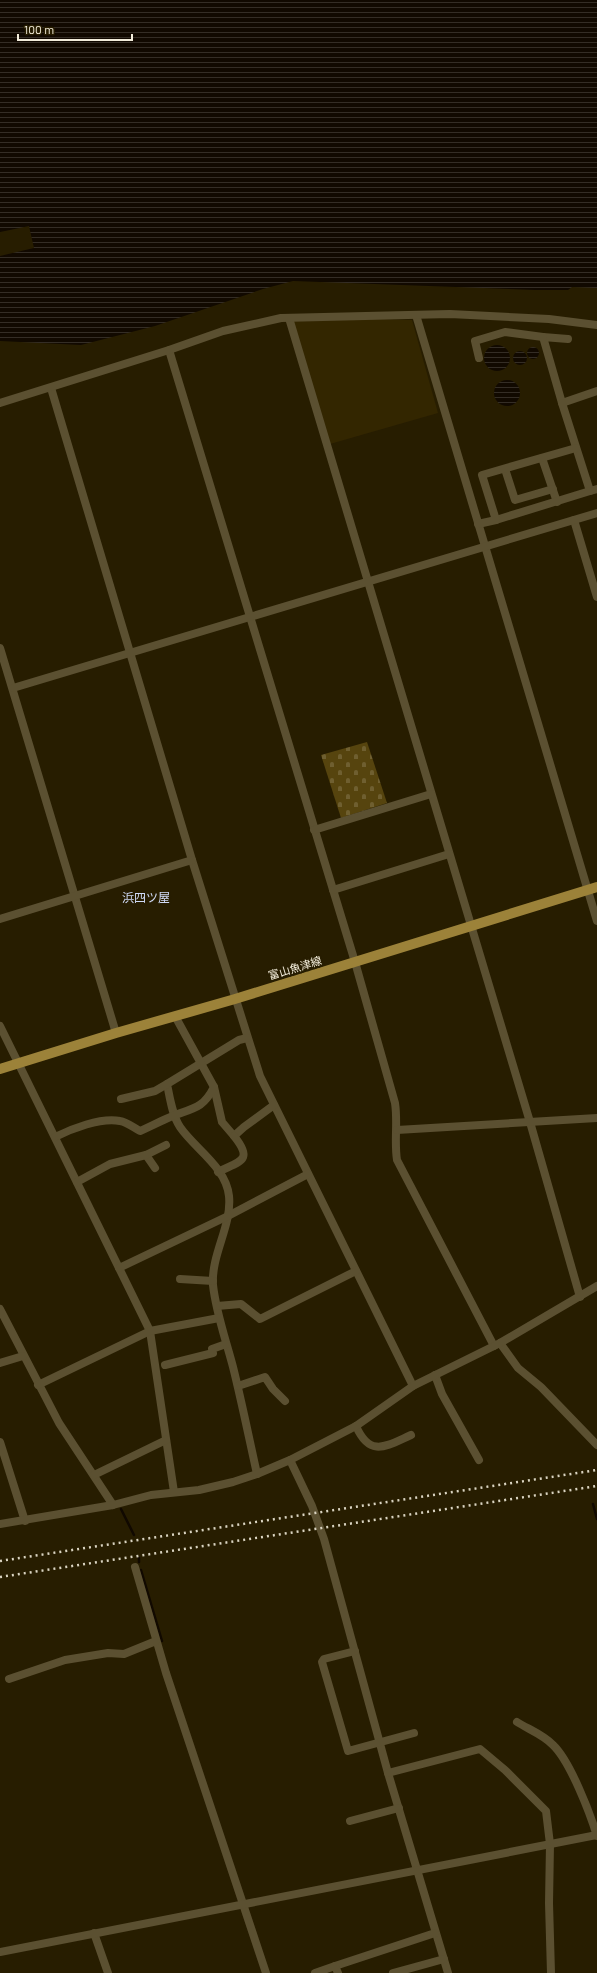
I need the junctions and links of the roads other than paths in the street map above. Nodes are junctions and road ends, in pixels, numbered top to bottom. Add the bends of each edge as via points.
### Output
1 (416, 315) junction
2 (289, 318) junction
3 (597, 325) edge
4 (543, 337) junction
5 (568, 339) dead end
6 (170, 350) junction
7 (479, 358) dead end
8 (51, 388) junction
9 (597, 391) edge
10 (0, 403) edge
11 (562, 403) junction
12 (576, 448) junction
13 (542, 458) junction
14 (505, 469) junction
15 (553, 489) junction
16 (594, 490) edge
17 (515, 500) junction
18 (557, 502) junction
19 (519, 513) junction
20 (597, 513) edge
21 (496, 520) junction
22 (574, 520) junction
23 (478, 524) junction
24 (485, 548) junction
25 (367, 582) junction
26 (597, 598) edge
27 (250, 616) junction
28 (0, 648) edge
29 (130, 652) junction
30 (13, 688) junction
31 (431, 794) junction
32 (314, 830) junction
33 (449, 854) junction
34 (192, 860) junction
35 (592, 889) edge
36 (333, 890) junction
37 (75, 896) junction
38 (0, 919) edge
39 (597, 920) edge
40 (471, 926) junction
41 (355, 962) junction
42 (235, 999) junction
43 (175, 1016) junction
44 (0, 1026) edge
45 (116, 1033) junction
46 (247, 1038) junction
47 (201, 1062) junction
48 (18, 1064) junction
49 (0, 1069) edge
50 (167, 1084) junction
51 (214, 1087) junction
52 (121, 1099) dead end
53 (274, 1105) junction
54 (174, 1115) junction
55 (597, 1118) edge
56 (530, 1122) junction
57 (397, 1130) junction
58 (234, 1136) junction
59 (55, 1137) junction
60 (166, 1145) dead end
61 (146, 1155) junction
62 (155, 1168) dead end
63 (218, 1172) junction
64 (308, 1174) junction
65 (77, 1182) junction
66 (228, 1216) junction
67 (119, 1268) junction
68 (356, 1271) junction
69 (180, 1279) dead end
70 (213, 1281) junction
71 (597, 1286) edge
72 (580, 1297) junction
73 (217, 1306) junction
74 (0, 1309) edge
75 (219, 1318) junction
76 (150, 1331) junction
77 (226, 1344) junction
78 (497, 1345) junction
79 (23, 1356) junction
80 (0, 1363) edge
81 (165, 1366) dead end
82 (435, 1375) junction
83 (38, 1385) junction
84 (238, 1386) junction
85 (413, 1386) junction
86 (286, 1401) dead end
87 (356, 1426) junction
88 (411, 1435) dead end
89 (166, 1440) junction
90 (0, 1442) edge
91 (597, 1445) edge
92 (290, 1460) junction
93 (479, 1460) dead end
94 (257, 1474) junction
95 (94, 1475) junction
96 (174, 1492) junction
97 (113, 1505) junction
98 (25, 1521) junction
99 (0, 1524) edge
100 (136, 1567) dead end
101 (156, 1641) junction
102 (355, 1651) junction
103 (9, 1678) dead end
104 (517, 1722) dead end
105 (414, 1733) dead end
106 (380, 1743) junction
107 (388, 1773) junction
108 (399, 1808) junction
109 (350, 1821) dead end
110 (597, 1835) edge
111 (550, 1844) junction
112 (417, 1871) junction
113 (243, 1905) junction
114 (94, 1933) junction
115 (435, 1933) junction
116 (0, 1952) edge
117 (444, 1958) junction
118 (337, 1969) edge
119 (108, 1973) edge
120 (266, 1973) edge
121 (315, 1973) edge
122 (393, 1973) edge
123 (448, 1973) edge
124 (551, 1973) edge

1 - 2 street
1 - 3 street via 450,314 549,319
1 - 23 street
2 - 6 street via 224,331
2 - 25 street
4 - 5 street
4 - 7 street via 505,332 475,341
4 - 11 street
6 - 8 street
6 - 27 street
8 - 10 street
8 - 29 street
9 - 11 street
11 - 12 street
12 - 13 street
12 - 16 street
13 - 14 street
13 - 15 street
14 - 17 street
14 - 21 street via 482,476
15 - 17 street
15 - 18 street
16 - 18 street
17 - 19 street
18 - 19 street
19 - 21 street
20 - 22 street
21 - 23 street
22 - 24 street
22 - 26 street
23 - 24 street
24 - 25 street
24 - 35 street
25 - 27 street
25 - 31 street
27 - 29 street
27 - 32 street
28 - 30 street
29 - 30 street
29 - 34 street
30 - 37 street
31 - 32 street
31 - 33 street
32 - 36 street
33 - 36 street
33 - 40 street
34 - 37 street
34 - 42 street
35 - 39 street
35 - 40 main road, 富山魚津線
36 - 41 street
37 - 38 street
37 - 45 street
40 - 41 main road, 富山魚津線
40 - 56 street
41 - 42 main road, 富山魚津線
41 - 57 street via 395,1103 398,1116
42 - 43 main road, 富山魚津線
42 - 46 street
43 - 45 main road, 富山魚津線
43 - 47 street
44 - 48 street
45 - 48 main road, 富山魚津線
46 - 47 street
46 - 53 street via 260,1076
47 - 50 street
47 - 51 street
48 - 49 main road, 富山魚津線
48 - 59 street
50 - 52 street via 155,1091
50 - 54 street
51 - 54 street via 208,1099 193,1110
51 - 58 street via 222,1122
53 - 58 street
53 - 64 street
54 - 59 street via 140,1131 120,1121 95,1122 73,1128
54 - 63 street via 187,1136
55 - 56 street
56 - 57 street
56 - 72 street
57 - 78 street via 394,1145 397,1160
58 - 63 street via 243,1147 245,1156 243,1160
59 - 65 street
60 - 61 street
61 - 62 street
61 - 65 street via 110,1164
63 - 66 street via 229,1195
64 - 66 street
64 - 68 street
65 - 67 street
66 - 67 street
66 - 70 street via 215,1263
67 - 76 street
68 - 73 street via 260,1319 241,1304
68 - 85 street
69 - 70 street
70 - 73 street
71 - 72 street
72 - 78 street
73 - 75 street
74 - 79 street
75 - 76 street
75 - 77 street
76 - 83 street
76 - 89 street
77 - 81 street via 212,1349 213,1353
77 - 84 street
78 - 82 street
78 - 91 street
79 - 80 street
79 - 83 street
82 - 85 street
82 - 93 street via 442,1394
83 - 95 street via 59,1423
84 - 86 street via 265,1377
84 - 94 street
85 - 87 street
87 - 88 street via 361,1438 373,1447 381,1448
87 - 92 street
89 - 95 street
89 - 96 street
90 - 98 street
92 - 94 street
92 - 102 street via 312,1506 324,1539
94 - 96 street via 199,1490
95 - 97 street
96 - 97 street
97 - 98 street
98 - 99 street
100 - 101 street
101 - 103 street via 124,1654 108,1653 65,1660
101 - 113 street
102 - 106 street
102 - 106 street via 324,1659 322,1662 348,1751
104 - 110 street via 553,1744 562,1755
105 - 106 street
106 - 107 street
107 - 108 street
107 - 111 street via 480,1749 546,1811
108 - 109 street
108 - 112 street
110 - 111 street
111 - 112 street
111 - 124 street
112 - 113 street
112 - 115 street
113 - 114 street
113 - 120 street
114 - 116 street
114 - 119 street
115 - 117 street
115 - 118 street
117 - 122 street
117 - 123 street
118 - 121 street

